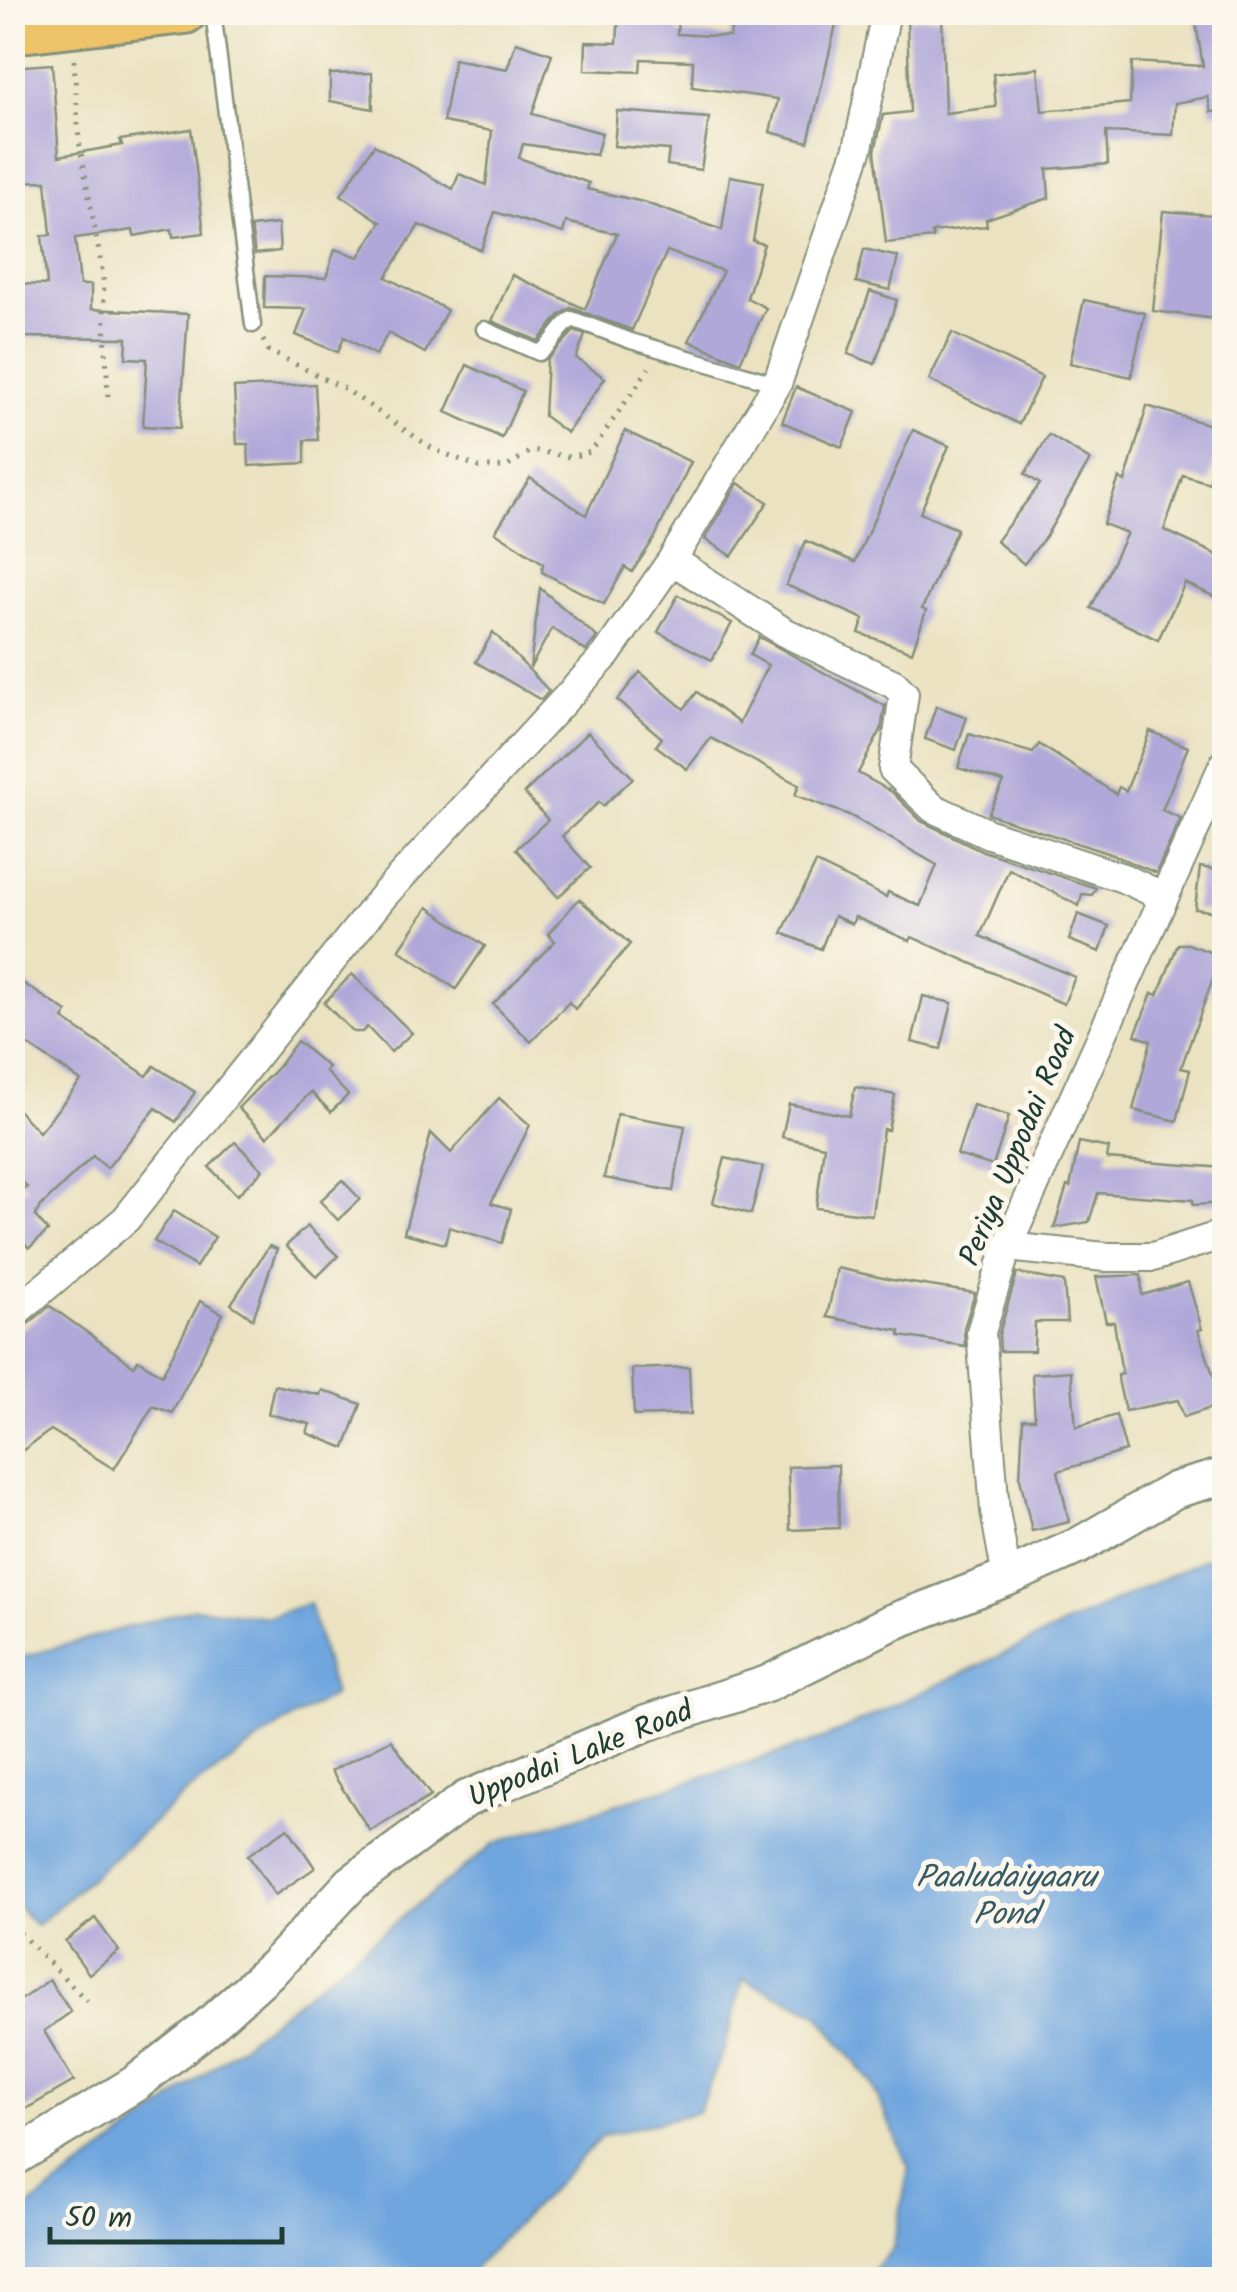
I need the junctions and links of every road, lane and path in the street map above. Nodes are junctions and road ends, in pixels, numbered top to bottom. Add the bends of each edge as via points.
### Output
1 (186, 12) edge
2 (213, 12) edge
3 (886, 12) edge
4 (37, 25) edge
5 (253, 325) joint
6 (484, 329) dead end
7 (662, 350) junction
8 (777, 384) junction
9 (108, 400) dead end
10 (672, 560) junction
11 (1224, 764) edge
12 (1164, 897) junction
13 (1224, 1234) edge
14 (1007, 1246) junction
15 (12, 1315) edge
16 (1224, 1476) edge
17 (1007, 1578) junction
18 (12, 1925) edge
19 (86, 2001) dead end
20 (12, 2159) edge

1 - 4 main road
2 - 5 lane
3 - 8 street via 858,148
4 - 9 path via 79,141 103,276
5 - 7 path via 270,351 434,449 479,467 508,468 532,450 569,458 591,452
6 - 7 lane via 538,353 572,319
7 - 8 lane
8 - 10 street
10 - 12 street via 784,632 894,684 904,694 893,769 933,808
10 - 15 street via 606,655 384,895 126,1219
11 - 12 street, Periya Uppodai Road
12 - 14 street, Periya Uppodai Road
13 - 14 street via 1152,1257
14 - 17 street, Periya Uppodai Road via 981,1332
16 - 17 street, Uppodai Lake Road via 1175,1490
17 - 20 street, Uppodai Lake Road via 890,1624 767,1684 646,1723 466,1799 352,1883 205,2029 136,2083
18 - 19 path

